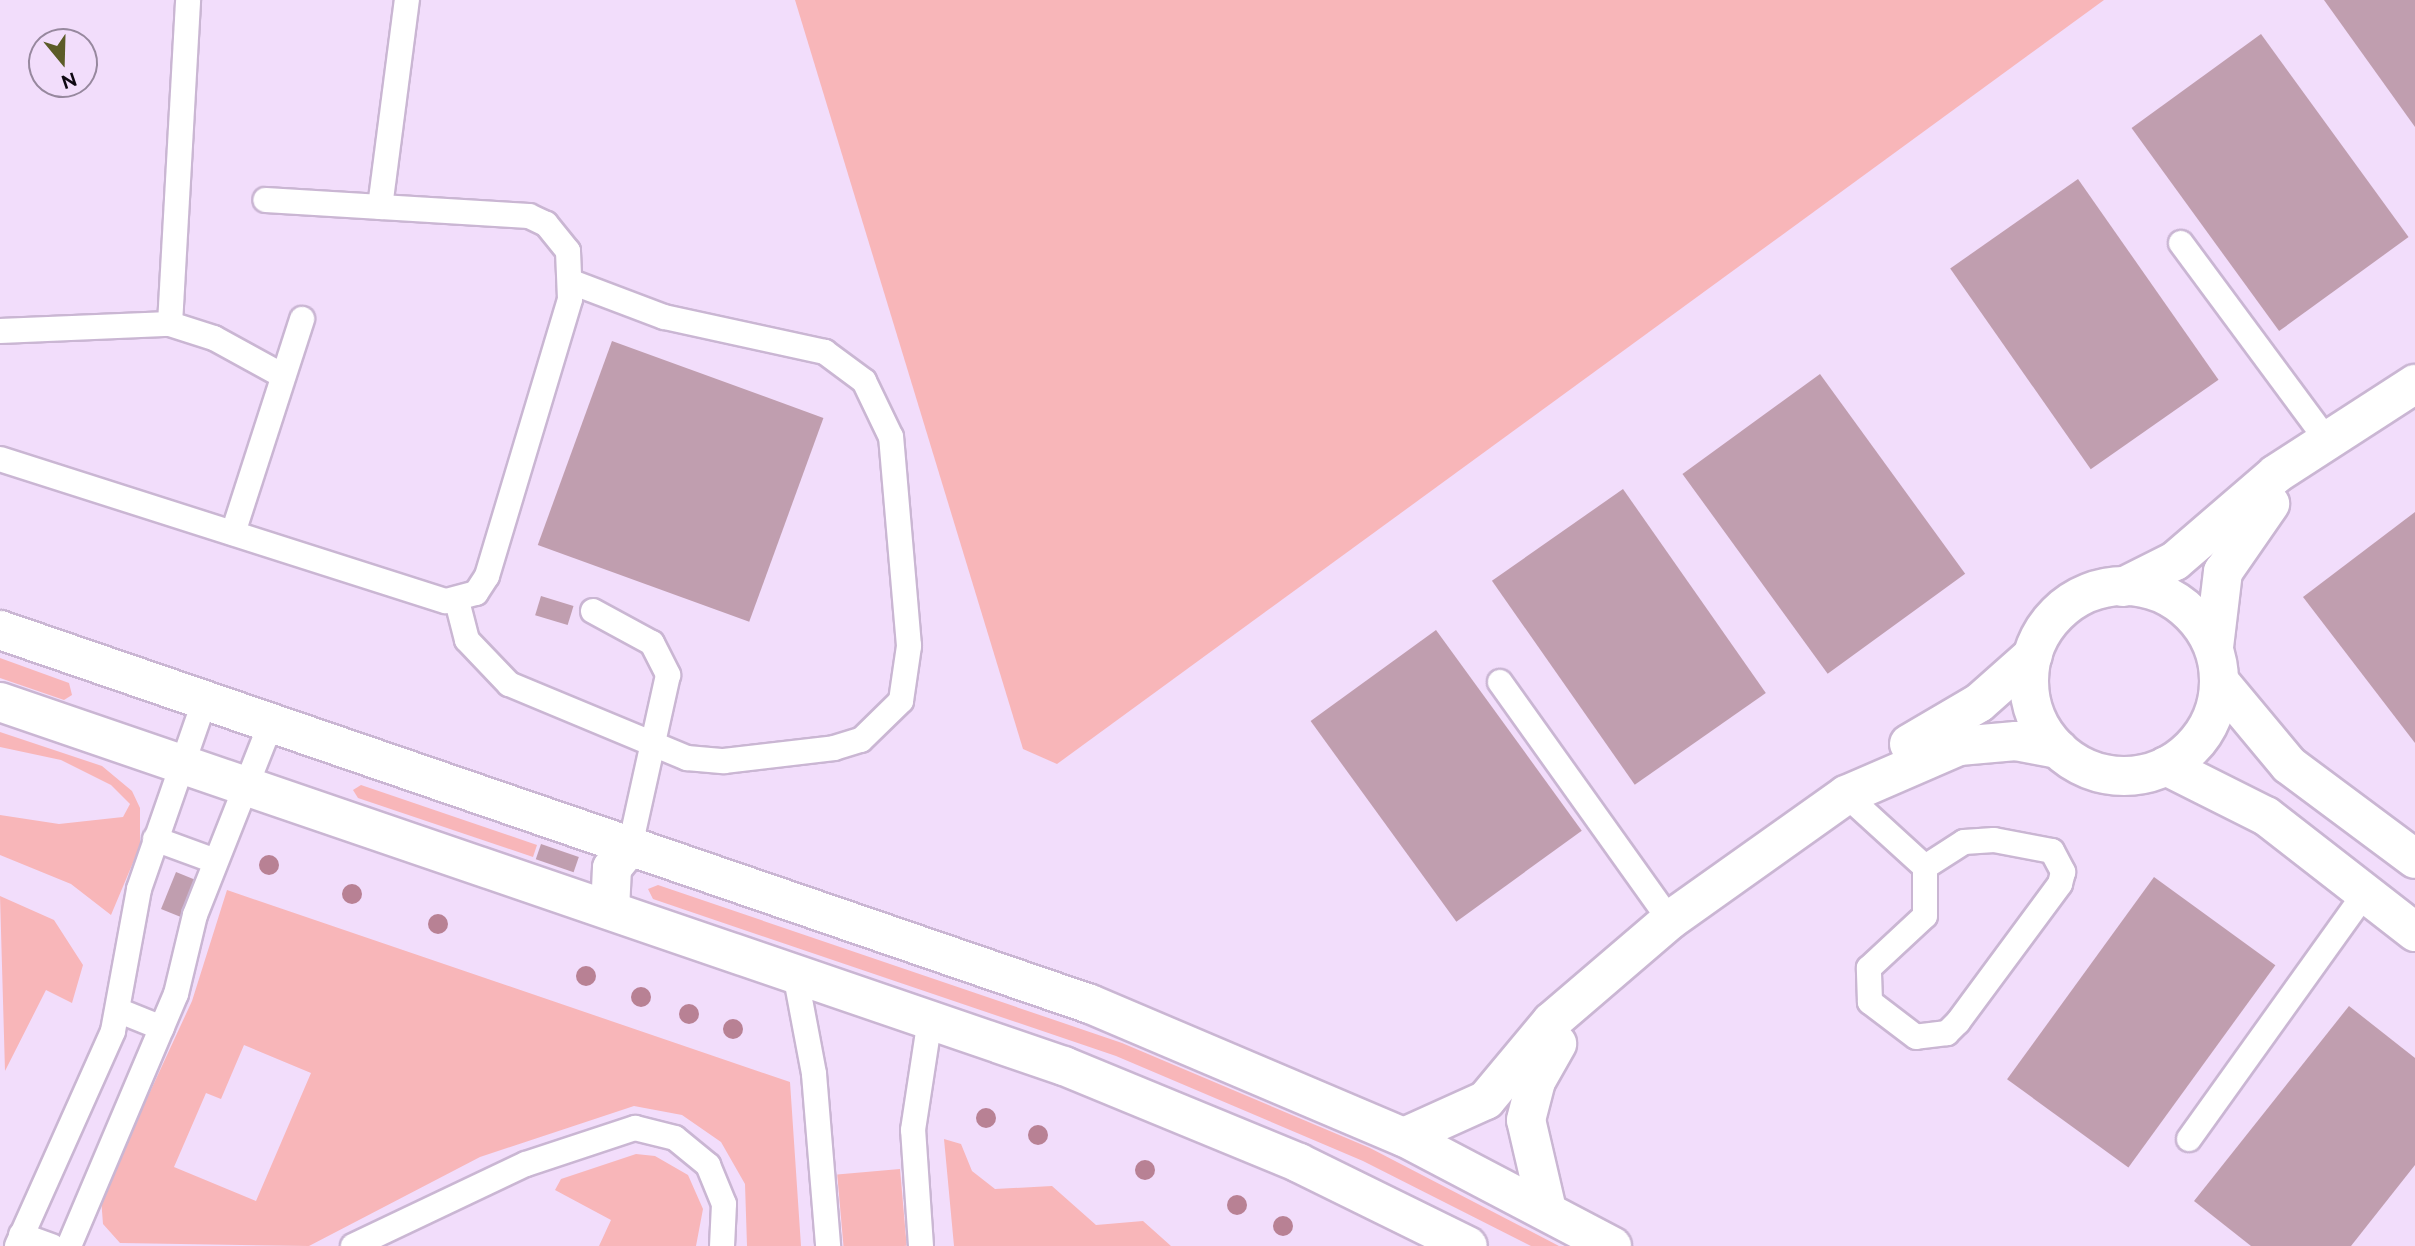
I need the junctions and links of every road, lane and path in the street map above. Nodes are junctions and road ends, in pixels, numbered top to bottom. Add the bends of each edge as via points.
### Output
1 (188, 0) edge
2 (407, 0) edge
3 (265, 200) dead end
4 (380, 206) junction
5 (2181, 243) dead end
6 (574, 283) junction
7 (302, 319) dead end
8 (170, 324) junction
9 (0, 331) edge
10 (284, 376) junction
11 (2415, 384) edge
12 (2330, 444) junction
13 (0, 459) edge
14 (233, 533) junction
15 (2123, 587) junction
16 (457, 601) junction
17 (593, 611) dead end
18 (0, 630) edge
19 (2033, 654) junction
20 (2217, 664) junction
21 (1500, 682) dead end
22 (205, 700) junction
23 (0, 702) edge
24 (271, 723) junction
25 (654, 749) junction
26 (2059, 749) junction
27 (182, 763) junction
28 (2166, 766) junction
29 (246, 786) junction
30 (1846, 795) junction
31 (155, 839) junction
32 (630, 846) junction
33 (2415, 859) edge
34 (215, 861) junction
35 (1925, 867) junction
36 (2365, 893) junction
37 (610, 910) junction
38 (1670, 920) junction
39 (2415, 932) edge
40 (795, 973) junction
41 (1580, 999) junction
42 (120, 1012) junction
43 (930, 1019) junction
44 (162, 1028) junction
45 (1404, 1137) junction
46 (2189, 1139) dead end
47 (1547, 1210) junction
48 (19, 1240) edge
49 (52, 1246) edge
50 (69, 1246) edge
51 (353, 1246) edge
52 (722, 1246) edge
53 (828, 1246) edge
54 (921, 1246) edge
55 (1468, 1246) edge
56 (1612, 1246) edge

1 - 8 lane
2 - 4 lane
3 - 4 lane
4 - 6 lane via 529,216 559,237
5 - 12 lane
6 - 16 lane via 487,576 476,593
6 - 25 lane via 664,317 825,352 864,381 891,438 910,674 884,723 834,748 761,758 687,758
7 - 10 lane
8 - 9 lane
8 - 10 lane via 214,338
10 - 14 lane
11 - 12 street
12 - 15 street via 2276,474 2175,561
12 - 20 street via 2255,520 2231,554 2216,597
13 - 14 lane
14 - 16 lane
15 - 19 street via 2068,605
15 - 20 street via 2178,603
16 - 25 lane via 467,640 492,672
17 - 25 lane via 638,633 663,657 668,692
18 - 22 street
19 - 26 street via 2035,715
19 - 30 street via 1979,703 1870,768
20 - 28 street via 2210,722
20 - 33 street via 2289,765
21 - 38 lane
22 - 24 street
22 - 27 lane
23 - 27 street
24 - 29 lane
24 - 32 street
25 - 32 lane
26 - 28 street via 2077,763 2121,776
26 - 30 street via 2016,741 1976,743
27 - 29 street
27 - 31 lane
28 - 36 street via 2246,803
29 - 34 lane
29 - 37 street
30 - 35 lane
30 - 38 street
31 - 34 lane
31 - 42 lane via 139,889
32 - 37 street via 612,867
32 - 45 street via 1090,1004
34 - 44 lane
35 - 35 lane via 1964,842 1994,840 2052,851 2063,872 1958,1022 1932,1038 1903,1030 1866,991 1870,968 1925,916
36 - 39 street
36 - 46 lane
37 - 40 street
38 - 41 street
40 - 43 street
40 - 53 lane via 814,1074
41 - 45 street via 1551,1022 1486,1100
41 - 47 street via 1536,1081 1528,1110 1529,1150
42 - 44 lane
42 - 48 lane
43 - 54 lane via 913,1130
43 - 55 street via 1182,1112
44 - 50 lane
45 - 47 street
47 - 56 street
48 - 49 lane
51 - 52 lane via 526,1164 635,1128 675,1138 708,1165 724,1204

